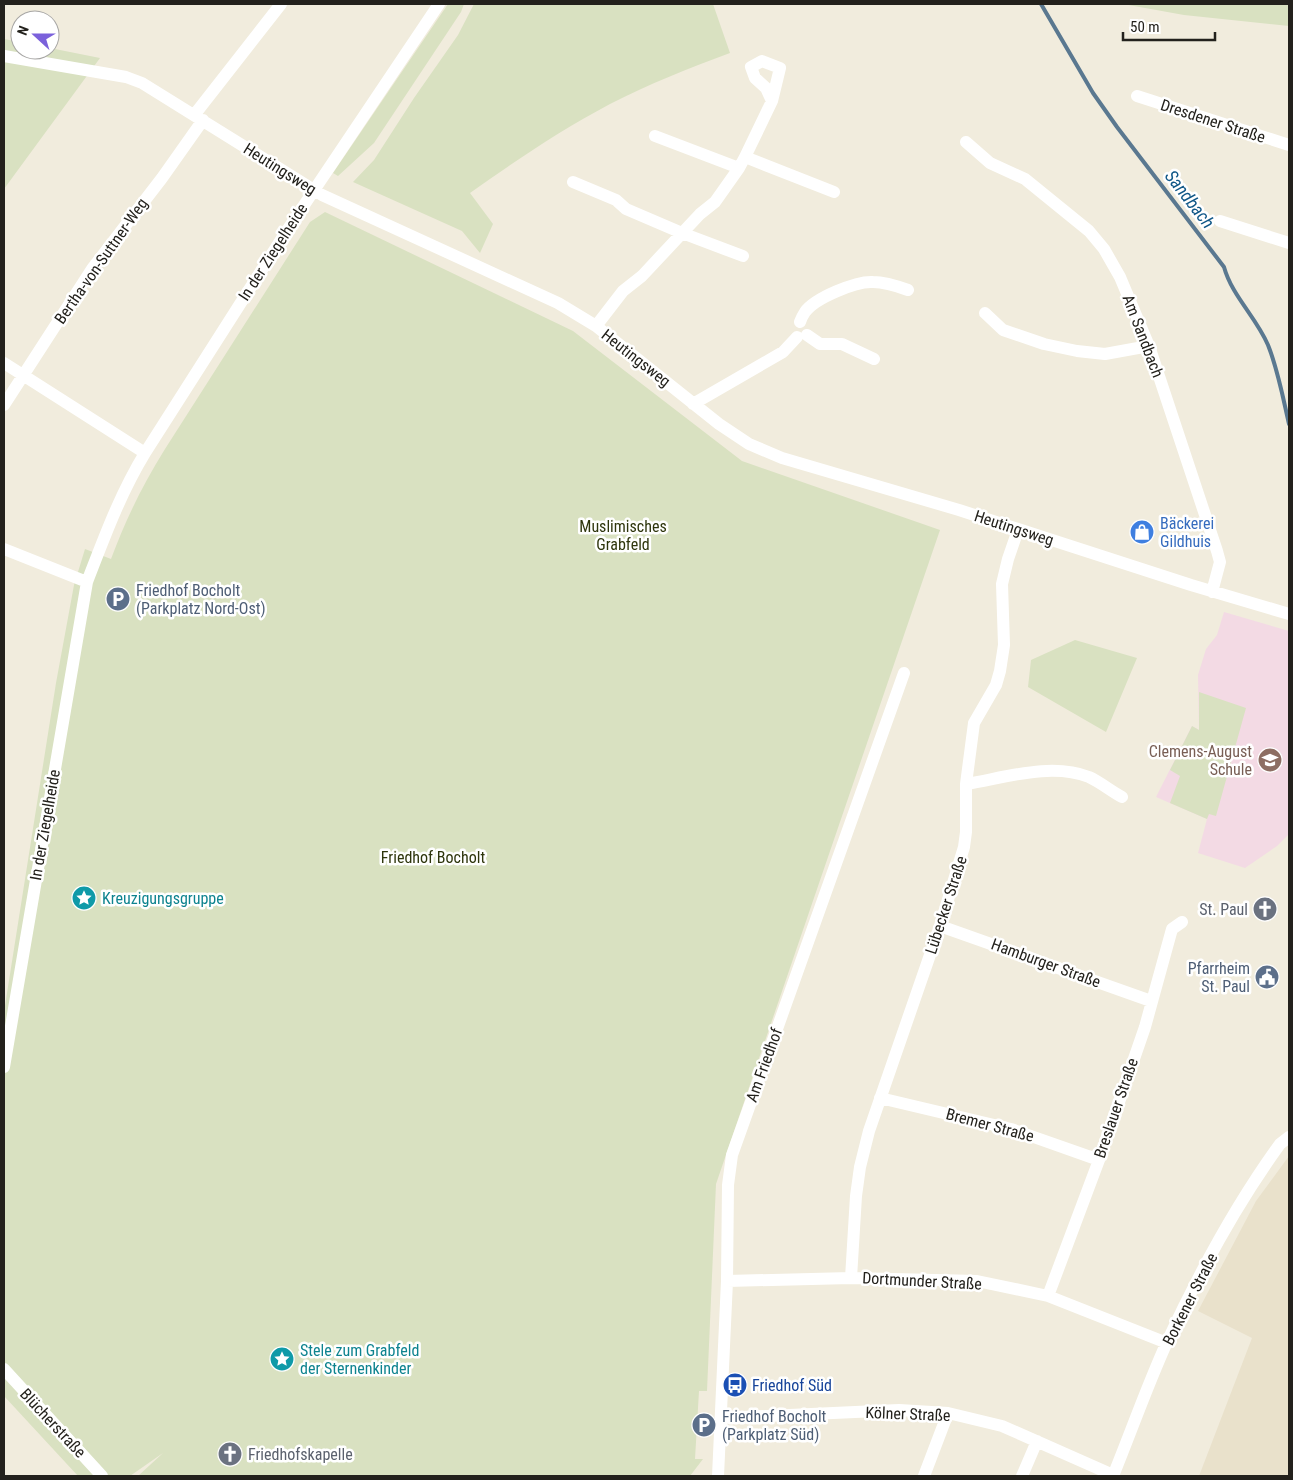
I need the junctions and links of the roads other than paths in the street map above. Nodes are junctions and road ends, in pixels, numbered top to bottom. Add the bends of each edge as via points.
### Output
1 (281, 4) edge
2 (440, 4) edge
3 (4, 56) edge
4 (1137, 96) dead end
5 (772, 101) dead end
6 (199, 117) junction
7 (654, 136) dead end
8 (966, 142) dead end
9 (1289, 145) edge
10 (742, 163) junction
11 (573, 182) dead end
12 (314, 190) junction
13 (834, 192) dead end
14 (1220, 222) dead end
15 (682, 233) junction
16 (1289, 244) edge
17 (744, 256) dead end
18 (908, 290) dead end
19 (985, 313) dead end
20 (596, 326) junction
21 (802, 336) junction
22 (1149, 346) junction
23 (874, 359) dead end
24 (4, 363) edge
25 (23, 376) junction
26 (693, 404) junction
27 (4, 405) edge
28 (145, 453) junction
29 (1018, 530) junction
30 (4, 549) edge
31 (87, 582) junction
32 (1212, 592) junction
33 (1289, 614) edge
34 (904, 673) dead end
35 (966, 784) junction
36 (1122, 797) dead end
37 (1182, 922) dead end
38 (940, 926) junction
39 (1151, 1001) junction
40 (4, 1067) edge
41 (880, 1098) junction
42 (1289, 1137) edge
43 (1099, 1160) junction
44 (851, 1278) junction
45 (727, 1281) junction
46 (1048, 1296) junction
47 (1167, 1343) junction
48 (4, 1370) edge
49 (948, 1413) junction
50 (721, 1418) junction
51 (1037, 1441) junction
52 (102, 1476) edge
53 (718, 1476) edge
54 (924, 1476) edge
55 (1022, 1476) edge
56 (1113, 1476) edge

1 - 6 street, Bertha-von-Suttner-Weg
2 - 12 street, In der Ziegelheide
3 - 6 street, Heutingsweg via 126,77
4 - 9 street, Dresdener Straße
5 - 10 street
6 - 12 street, Heutingsweg
6 - 25 street, Bertha-von-Suttner-Weg via 162,178 92,269
7 - 10 street
8 - 22 street, Am Sandbach via 990,163 1025,179 1089,231 1120,277
10 - 13 street
10 - 15 street via 715,202
11 - 15 street
12 - 20 street, Heutingsweg via 558,303
12 - 28 street, In der Ziegelheide
14 - 16 street
15 - 17 street
15 - 20 street via 642,276 623,291
18 - 21 street via 890,284 853,284 806,311 800,322 808,328
19 - 22 street via 1003,330 1077,351 1105,354
20 - 26 street, Heutingsweg
21 - 23 street via 820,344 842,344
21 - 26 street via 783,352
22 - 32 street, Am Sandbach via 1220,562
24 - 25 street
25 - 27 street, Bertha-von-Suttner-Weg
25 - 28 street
26 - 29 street, Heutingsweg via 749,444 782,458
28 - 31 street, In der Ziegelheide via 124,491
29 - 32 street, Heutingsweg
29 - 35 street, Lübecker Straße via 1002,584 1004,645 1000,671 974,723
30 - 31 street
31 - 40 street, In der Ziegelheide
32 - 33 street, Heutingsweg
34 - 45 street, Am Friedhof via 732,1155 728,1185
35 - 36 street via 1024,774 1075,773 1091,778
35 - 38 street, Lübecker Straße via 964,847
37 - 39 street, Breslauer Straße via 1172,929
38 - 39 street, Hamburger Straße
38 - 41 street, Lübecker Straße
39 - 43 street, Breslauer Straße
41 - 43 street, Bremer Straße via 1012,1128
41 - 44 street, Lübecker Straße via 860,1167
42 - 47 street, Borkener Straße via 1280,1144 1238,1205
43 - 46 street, Breslauer Straße
44 - 45 street, Dortmunder Straße
44 - 46 street, Dortmunder Straße via 977,1281
45 - 50 street, Am Friedhof
46 - 47 street, Dortmunder Straße
47 - 56 street, Borkener Straße
48 - 52 street, Blücherstraße
49 - 50 street, Kölner Straße via 899,1410
49 - 51 street, Kölner Straße via 1002,1426
49 - 54 street
50 - 53 street, Am Friedhof
51 - 55 street
51 - 56 street, Kölner Straße

